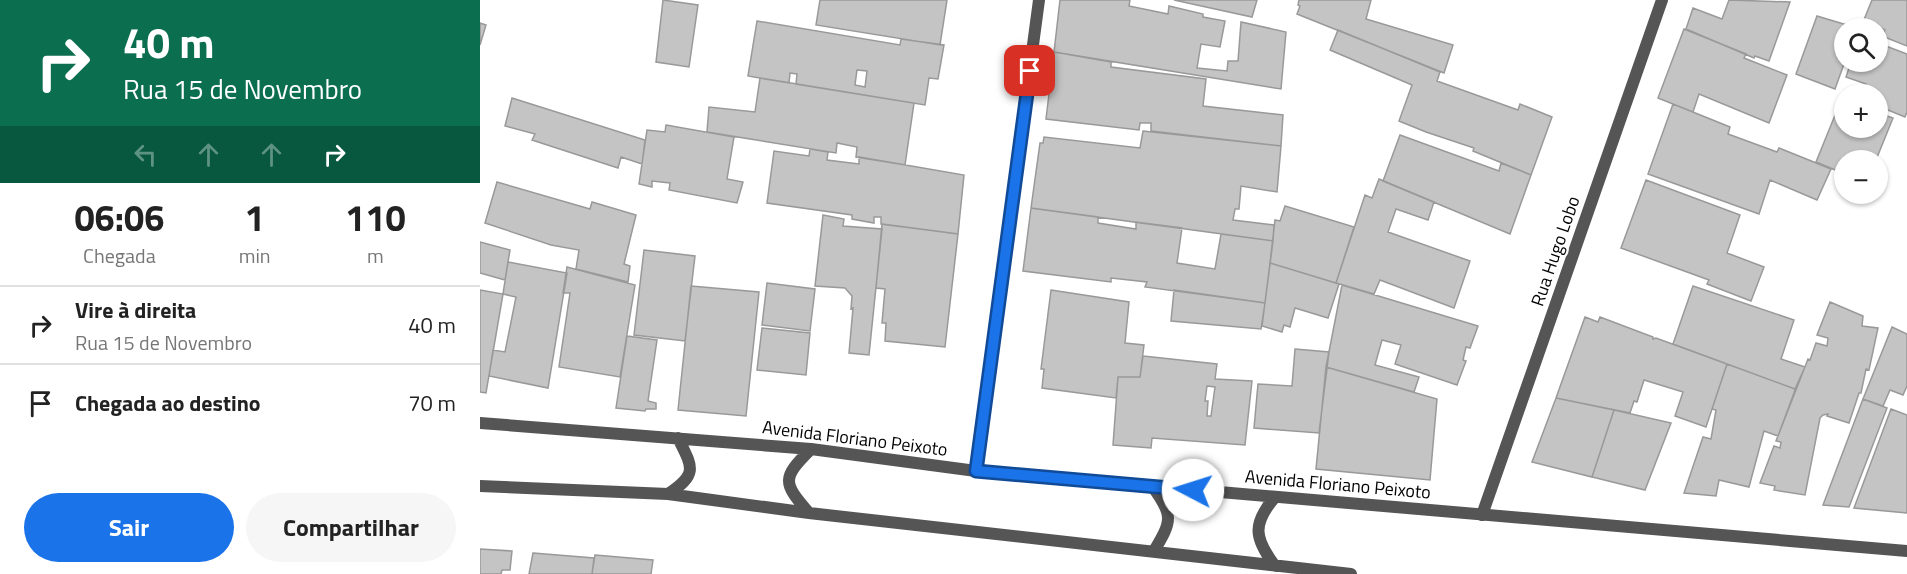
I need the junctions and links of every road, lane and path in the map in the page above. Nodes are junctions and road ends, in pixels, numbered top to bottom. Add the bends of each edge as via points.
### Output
1 (1039, 0) edge
2 (1662, 0) edge
3 (480, 423) edge
4 (678, 438) junction
5 (811, 449) junction
6 (976, 471) junction
7 (480, 486) edge
8 (1152, 486) junction
9 (668, 494) junction
10 (1275, 497) junction
11 (809, 513) junction
12 (1482, 515) junction
13 (1907, 551) edge
14 (1154, 552) junction
15 (1275, 566) junction
16 (1351, 574) edge

1 - 6 street
2 - 12 street, Rua Hugo Lobo
3 - 4 street, Avenida Floriano Peixoto
4 - 5 street, Avenida Floriano Peixoto
4 - 9 street via 689,459 690,473 685,483
5 - 6 street, Avenida Floriano Peixoto
5 - 11 street via 788,478 790,492
6 - 8 street, Avenida Floriano Peixoto
7 - 9 street
8 - 10 street, Avenida Floriano Peixoto
8 - 14 street via 1165,503 1169,518
9 - 11 street
10 - 12 street, Avenida Floriano Peixoto
10 - 15 street via 1263,511 1258,526 1262,548
11 - 14 street
12 - 13 street, Avenida Floriano Peixoto
14 - 15 street
15 - 16 street

